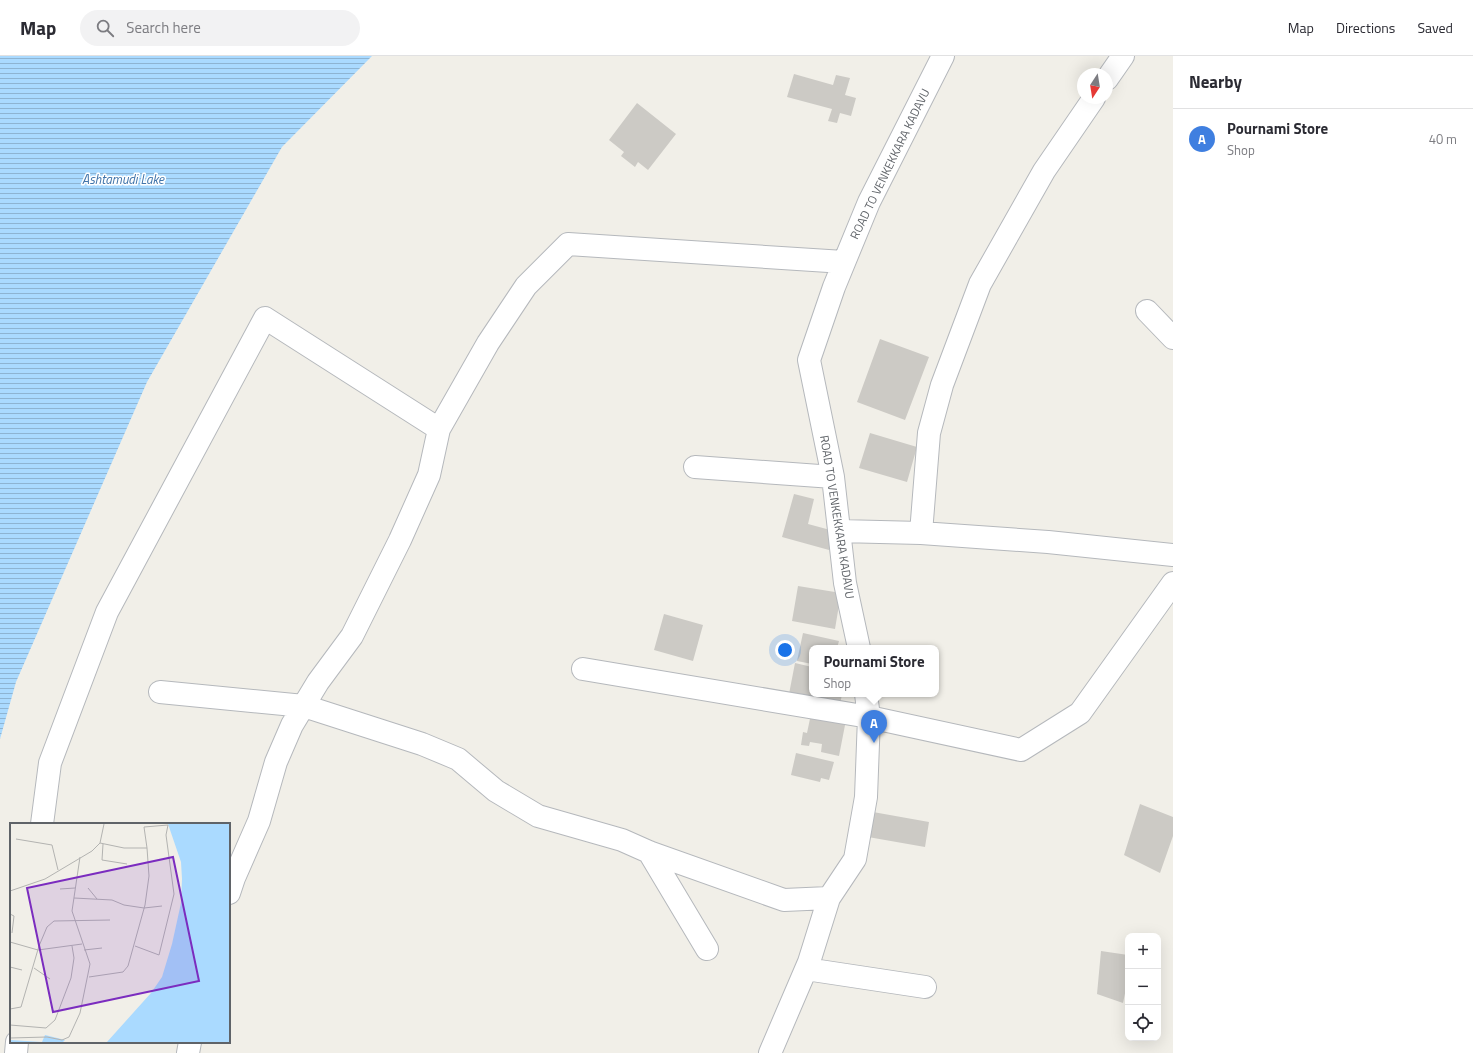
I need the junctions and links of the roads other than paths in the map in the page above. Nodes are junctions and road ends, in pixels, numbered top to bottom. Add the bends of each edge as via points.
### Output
1 (943, 56) edge
2 (1123, 56) edge
3 (1113, 70) edge
4 (1090, 104) edge
5 (844, 262) junction
6 (1147, 311) dead end
7 (1173, 338) edge
8 (440, 429) junction
9 (695, 467) dead end
10 (833, 477) junction
11 (839, 531) junction
12 (921, 534) junction
13 (1173, 555) edge
14 (1173, 583) edge
15 (858, 645) edge
16 (583, 669) dead end
17 (160, 692) dead end
18 (866, 697) edge
19 (304, 706) junction
20 (869, 717) junction
21 (42, 823) edge
22 (649, 852) junction
23 (230, 890) edge
24 (829, 898) junction
25 (707, 949) dead end
26 (806, 968) junction
27 (925, 987) dead end
28 (17, 1043) edge
29 (190, 1043) edge
30 (16, 1053) edge
31 (188, 1053) edge
32 (770, 1053) edge

1 - 5 street, ROAD TO VENKEKKARA KADAVU via 869,202
2 - 3 street
4 - 12 street via 1044,171 980,284 942,385 929,433
5 - 8 street via 568,244 526,286 488,343
5 - 10 street, ROAD TO VENKEKKARA KADAVU via 809,360
6 - 7 street
8 - 19 street via 429,475 400,540 352,636 318,682
8 - 21 street via 265,318 107,612 50,763
9 - 10 street
10 - 11 street, ROAD TO VENKEKKARA KADAVU
11 - 12 street
11 - 15 street, ROAD TO VENKEKKARA KADAVU via 845,584
12 - 13 street via 1048,542
14 - 20 street via 1080,713 1021,750
16 - 20 street
17 - 19 street
18 - 20 street
19 - 22 street via 422,744 458,759 496,791 538,816 622,840
19 - 23 street via 292,725 276,762 259,821
20 - 24 street via 866,797 855,859
22 - 24 street via 784,900
22 - 25 street
24 - 26 street
26 - 27 street
26 - 32 street
28 - 30 street
29 - 31 street

